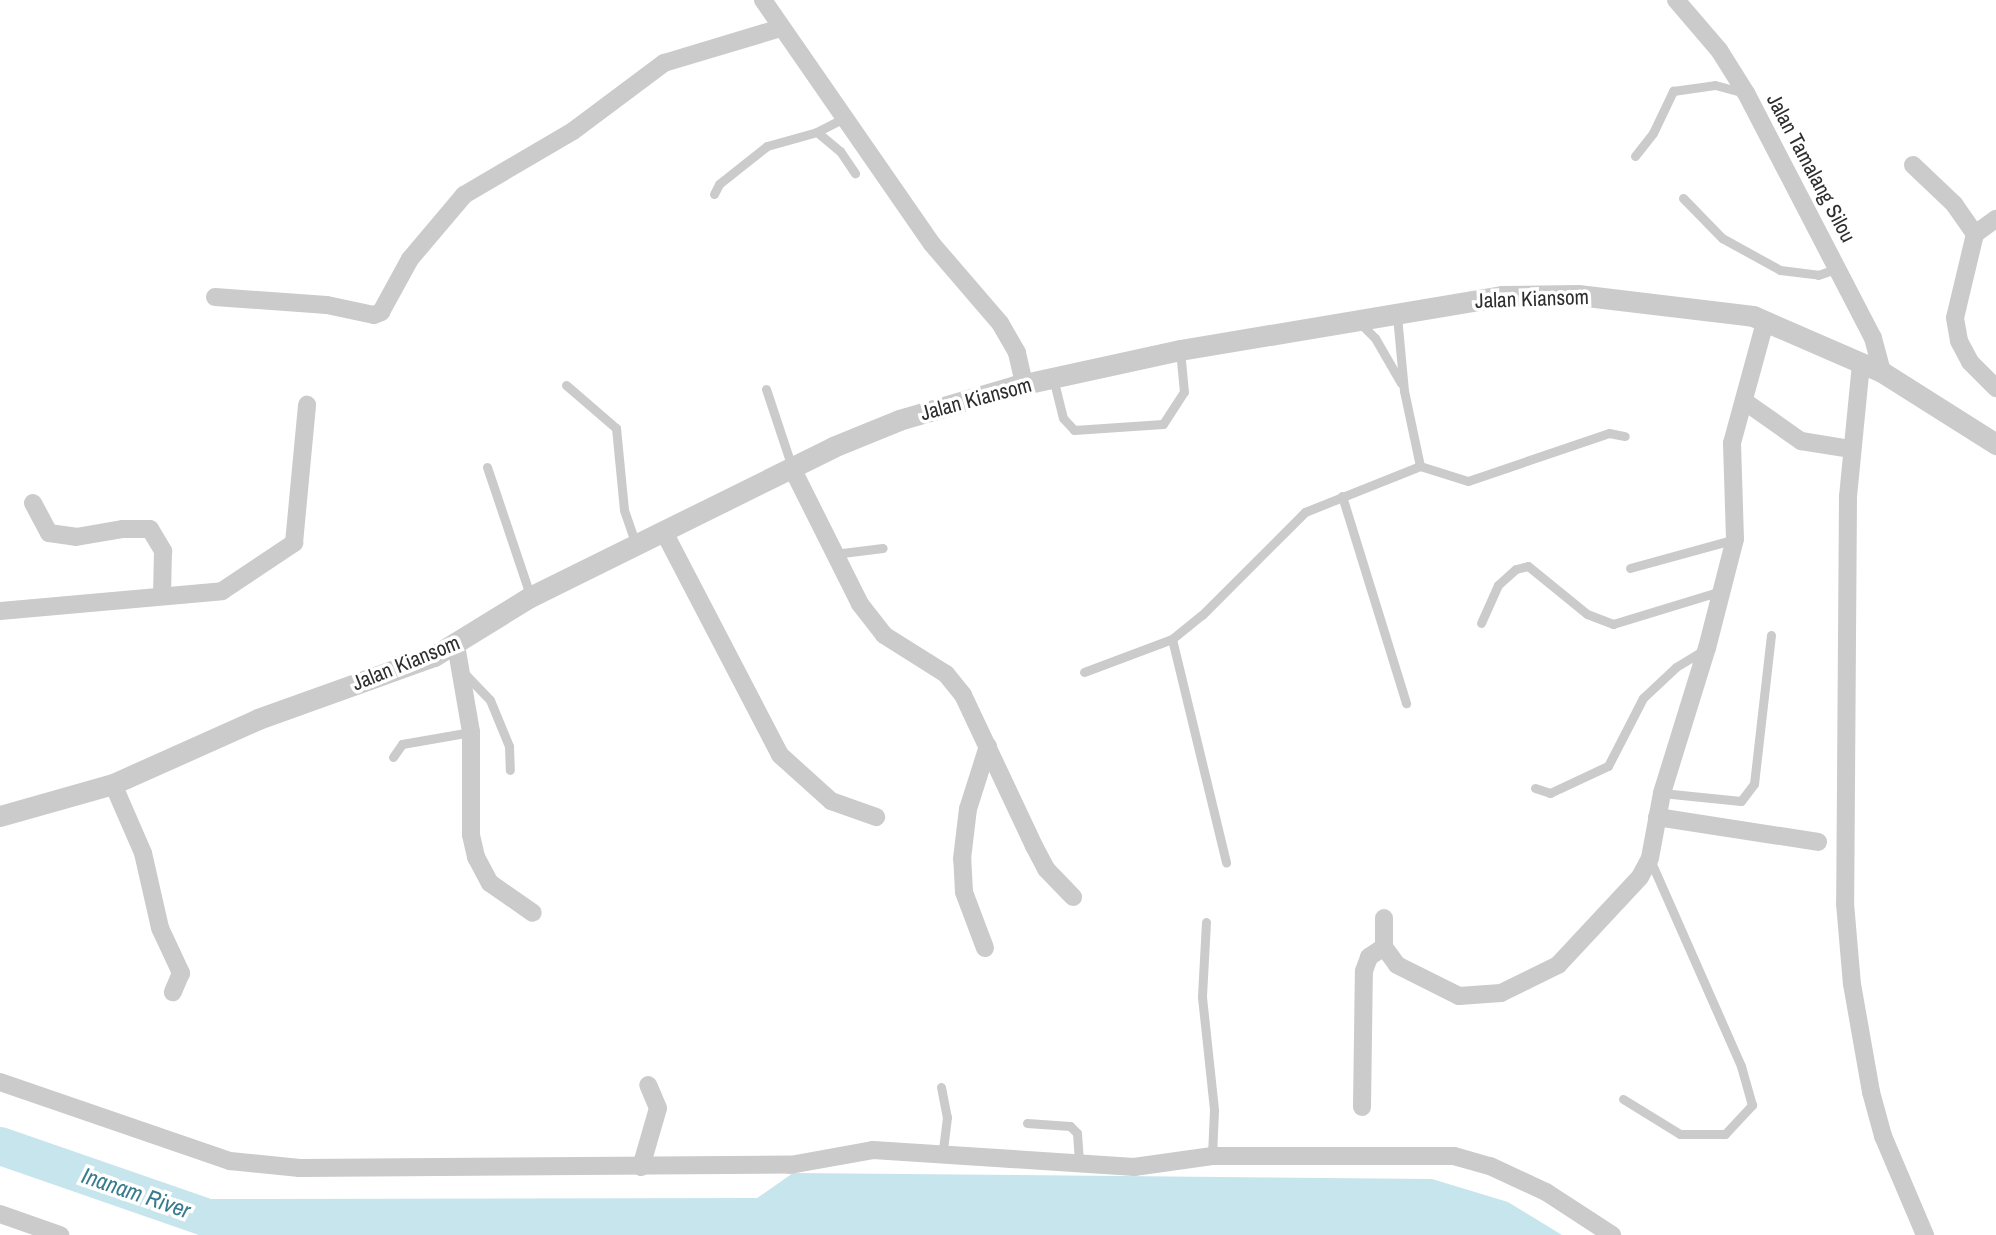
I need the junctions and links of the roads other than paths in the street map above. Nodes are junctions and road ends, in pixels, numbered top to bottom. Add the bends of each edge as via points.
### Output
1 (763, 0) edge
2 (1676, 0) edge
3 (781, 28) junction
4 (1746, 93) junction
5 (846, 117) junction
6 (817, 132) junction
7 (1635, 156) dead end
8 (1913, 165) dead end
9 (855, 173) dead end
10 (714, 194) dead end
11 (1683, 198) dead end
12 (1996, 219) edge
13 (1975, 234) junction
14 (1838, 268) junction
15 (215, 298) dead end
16 (1397, 314) junction
17 (1765, 322) junction
18 (1360, 323) junction
19 (1180, 350) junction
20 (1861, 363) junction
21 (1882, 372) junction
22 (1053, 378) junction
23 (566, 384) dead end
24 (1024, 384) junction
25 (1996, 388) edge
26 (766, 389) dead end
27 (1404, 391) junction
28 (1744, 401) junction
29 (307, 405) dead end
30 (1625, 436) dead end
31 (1996, 444) edge
32 (1851, 449) junction
33 (1420, 466) junction
34 (488, 467) dead end
35 (792, 468) junction
36 (1342, 496) junction
37 (33, 503) dead end
38 (664, 532) junction
39 (1735, 540) junction
40 (637, 547) junction
41 (883, 548) dead end
42 (834, 554) junction
43 (1630, 568) dead end
44 (1722, 590) junction
45 (162, 595) junction
46 (530, 597) junction
47 (0, 611) edge
48 (1481, 623) dead end
49 (1771, 635) dead end
50 (1172, 639) junction
51 (456, 645) junction
52 (1707, 648) junction
53 (460, 669) junction
54 (1084, 672) dead end
55 (1406, 703) dead end
56 (471, 732) junction
57 (988, 746) junction
58 (393, 757) dead end
59 (510, 770) dead end
60 (113, 784) junction
61 (1535, 788) dead end
62 (1661, 793) junction
63 (0, 816) edge
64 (876, 817) dead end
65 (1657, 817) junction
66 (1818, 842) dead end
67 (1650, 858) junction
68 (1226, 863) dead end
69 (1073, 897) dead end
70 (533, 913) dead end
71 (1384, 918) dead end
72 (1206, 922) dead end
73 (1384, 947) junction
74 (985, 948) dead end
75 (173, 992) dead end
76 (0, 1082) edge
77 (648, 1085) dead end
78 (941, 1087) dead end
79 (1623, 1099) dead end
80 (1362, 1107) dead end
81 (1027, 1122) dead end
82 (943, 1151) junction
83 (1212, 1156) junction
84 (1079, 1166) junction
85 (641, 1167) junction
86 (0, 1214) edge
87 (48, 1233) edge
88 (1612, 1235) edge
89 (1925, 1235) edge

1 - 3 street
2 - 4 street, Jalan Tamalang Silou
3 - 5 street
3 - 15 street via 664,63 573,131 464,195 410,259 381,312 374,315 327,305
4 - 7 lane via 1715,85 1673,91 1653,133
4 - 14 street, Jalan Tamalang Silou
5 - 6 lane
5 - 24 street via 932,244 1000,323 1017,353
6 - 9 lane via 840,151
6 - 10 lane via 767,146 719,184
8 - 13 street via 1954,204
11 - 14 lane via 1722,238 1769,265 1818,275
12 - 13 street
13 - 25 street via 1955,318 1959,341 1970,362
14 - 21 street, Jalan Tamalang Silou via 1873,338
16 - 17 street, Jalan Kiansom via 1502,296 1578,295 1753,316
16 - 18 street, Jalan Kiansom
16 - 27 lane
17 - 20 street, Jalan Kiansom
17 - 28 street
18 - 19 street, Jalan Kiansom
18 - 27 lane via 1388,358
19 - 22 street, Jalan Kiansom
19 - 22 lane via 1184,393 1163,424 1074,430 1063,418
20 - 21 street, Jalan Kiansom
20 - 32 street
21 - 31 street, Jalan Kiansom
22 - 24 street, Jalan Kiansom
23 - 40 lane via 616,428 624,510
24 - 35 street, Jalan Kiansom via 900,420
26 - 35 lane
27 - 33 lane
28 - 32 street via 1801,441
28 - 39 street via 1732,443
29 - 45 street via 295,543 222,591
30 - 33 lane via 1609,433 1468,481
32 - 89 street via 1844,752 1845,903 1852,984 1883,1136
33 - 36 lane
34 - 46 lane
35 - 38 street, Jalan Kiansom
35 - 42 street
36 - 50 lane via 1305,512
36 - 55 lane
37 - 45 street via 49,533 76,537 123,528 150,529 163,551
38 - 40 street, Jalan Kiansom
38 - 64 street via 780,755 831,801
39 - 43 lane
39 - 44 street
40 - 46 street, Jalan Kiansom
41 - 42 lane
42 - 57 street via 860,604 884,635 946,674 963,695
44 - 48 lane via 1613,624 1587,614 1528,566 1516,569 1498,585
44 - 52 street
45 - 47 street
46 - 51 street, Jalan Kiansom
49 - 62 lane via 1754,784 1741,801
50 - 54 lane
50 - 68 lane
51 - 53 street
51 - 60 street, Jalan Kiansom via 258,719
52 - 61 lane via 1676,667 1643,698 1608,766 1550,793
52 - 62 street
53 - 56 street
53 - 59 lane via 490,700 509,746
56 - 58 lane via 402,744
56 - 70 street via 471,835 476,857 490,883
57 - 69 street via 1046,869
57 - 74 street via 968,809 962,859 964,892
60 - 63 street, Jalan Kiansom
60 - 75 street via 143,853 152,904 181,973
62 - 65 street
65 - 66 street
65 - 67 street
67 - 73 street via 1640,877 1558,965 1518,988 1459,996 1397,965
67 - 79 lane via 1741,1066 1752,1105 1725,1134 1680,1134
71 - 73 street
72 - 83 lane via 1202,997 1214,1110
73 - 80 street via 1369,957 1364,971
76 - 85 street via 230,1161 300,1168
77 - 85 street via 658,1108
78 - 82 lane via 947,1117
81 - 84 lane via 1070,1126 1077,1133
82 - 84 street
82 - 85 street via 873,1150 790,1165
83 - 84 street via 1134,1167
83 - 88 street via 1454,1156 1490,1166 1546,1192
86 - 87 street

